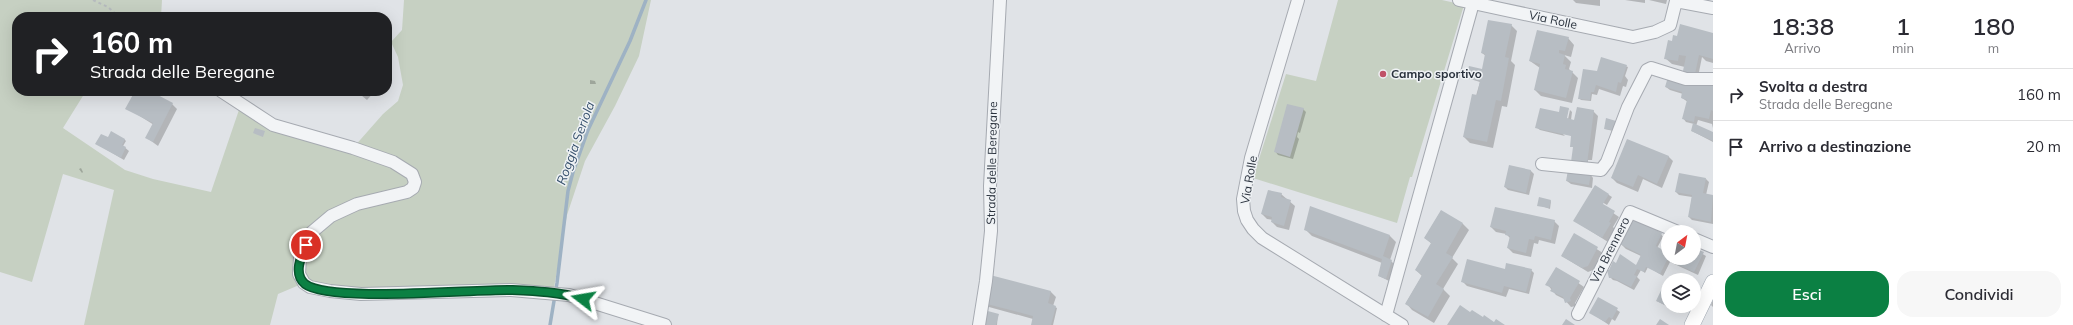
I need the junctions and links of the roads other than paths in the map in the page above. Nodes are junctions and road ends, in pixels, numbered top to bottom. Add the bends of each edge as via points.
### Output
1 (1000, 0) edge
2 (1298, 0) edge
3 (1458, 0) edge
4 (1473, 3) junction
5 (1514, 6) edge
6 (1713, 8) edge
7 (1713, 79) edge
8 (229, 96) edge
9 (1542, 164) dead end
10 (1661, 225) edge
11 (1701, 242) edge
12 (1713, 247) edge
13 (1713, 282) edge
14 (1578, 314) dead end
15 (1386, 315) junction
16 (665, 325) edge
17 (979, 325) edge
18 (1402, 325) edge
19 (1692, 325) edge

1 - 17 street, Strada delle Beregane via 990,178 990,231
2 - 15 street, Via Rolle via 1251,158 1243,199 1244,210 1253,229 1262,238
3 - 4 street, Via Rolle
4 - 5 street, Via Rolle
4 - 15 street
5 - 6 street, Via Rolle via 1633,37 1655,32 1670,25 1676,1
7 - 9 street via 1686,79 1651,68 1647,70 1628,107 1607,162 1601,170
8 - 16 street via 273,125 393,162 412,174 415,182 413,188 407,192 357,204 331,216 312,232 300,258 299,274 310,287 360,294 510,290 569,295
10 - 14 street, Via Brennero via 1630,212
11 - 12 street
13 - 19 main road
15 - 18 street, Via Rolle

